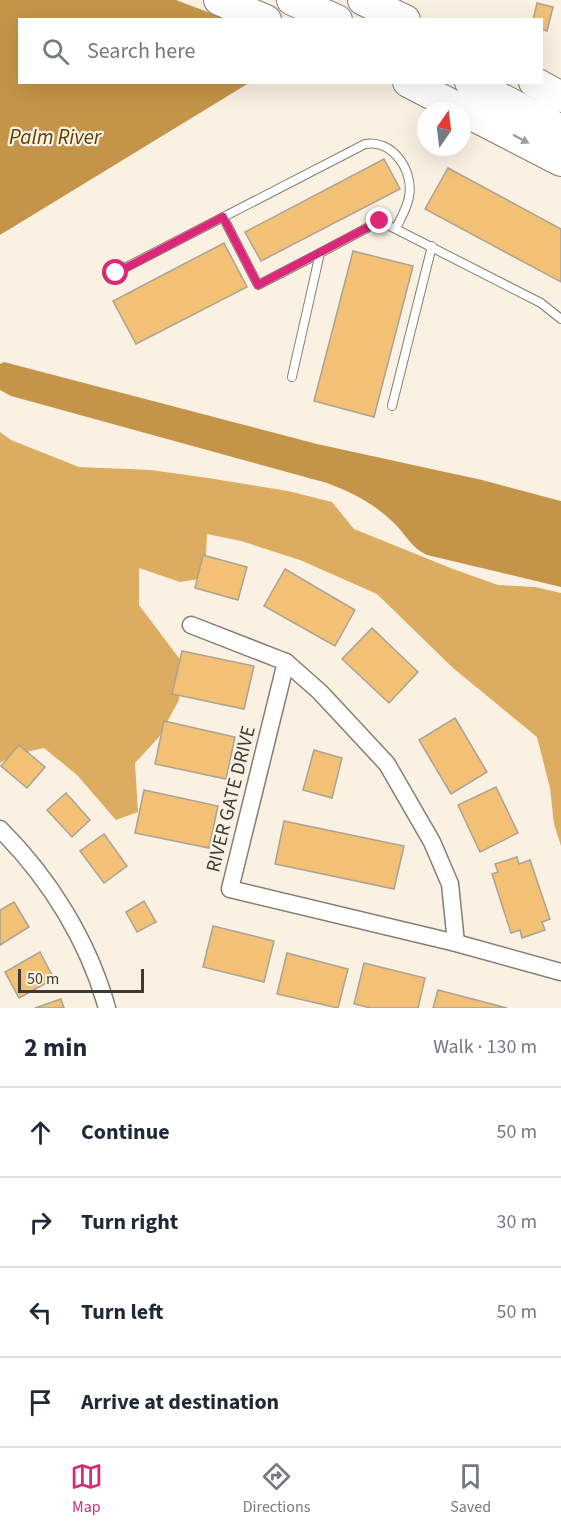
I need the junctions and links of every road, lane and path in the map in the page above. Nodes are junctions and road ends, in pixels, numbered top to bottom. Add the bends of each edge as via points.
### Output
1 (219, 0) edge
2 (292, 0) edge
3 (363, 0) edge
4 (261, 18) edge
5 (332, 18) edge
6 (401, 18) edge
7 (412, 84) edge
8 (474, 84) edge
9 (538, 84) edge
10 (561, 97) edge
11 (561, 130) edge
12 (561, 161) edge
13 (223, 217) junction
14 (396, 228) junction
15 (432, 246) junction
16 (320, 253) junction
17 (116, 273) dead end
18 (561, 319) edge
19 (292, 377) dead end
20 (392, 406) dead end
21 (191, 625) dead end
22 (286, 662) junction
23 (0, 828) edge
24 (456, 944) junction
25 (561, 972) edge
26 (108, 1008) edge

1 - 4 highway
2 - 5 highway
3 - 6 highway
7 -> 12 highway
8 - 11 highway
9 - 10 highway
13 - 14 lane via 375,142 393,152 408,174 409,198
13 - 16 lane via 258,285
13 - 17 lane
14 - 15 lane
14 - 16 lane via 380,221
15 - 18 lane via 541,303
15 - 20 lane
16 - 19 lane
21 - 22 street
22 - 24 street via 321,692 387,764 432,842 450,884
22 - 24 street, RIVER GATE DRIVE via 230,889
23 - 26 street via 30,858 83,942
24 - 25 street, RIVER GATE DRIVE

